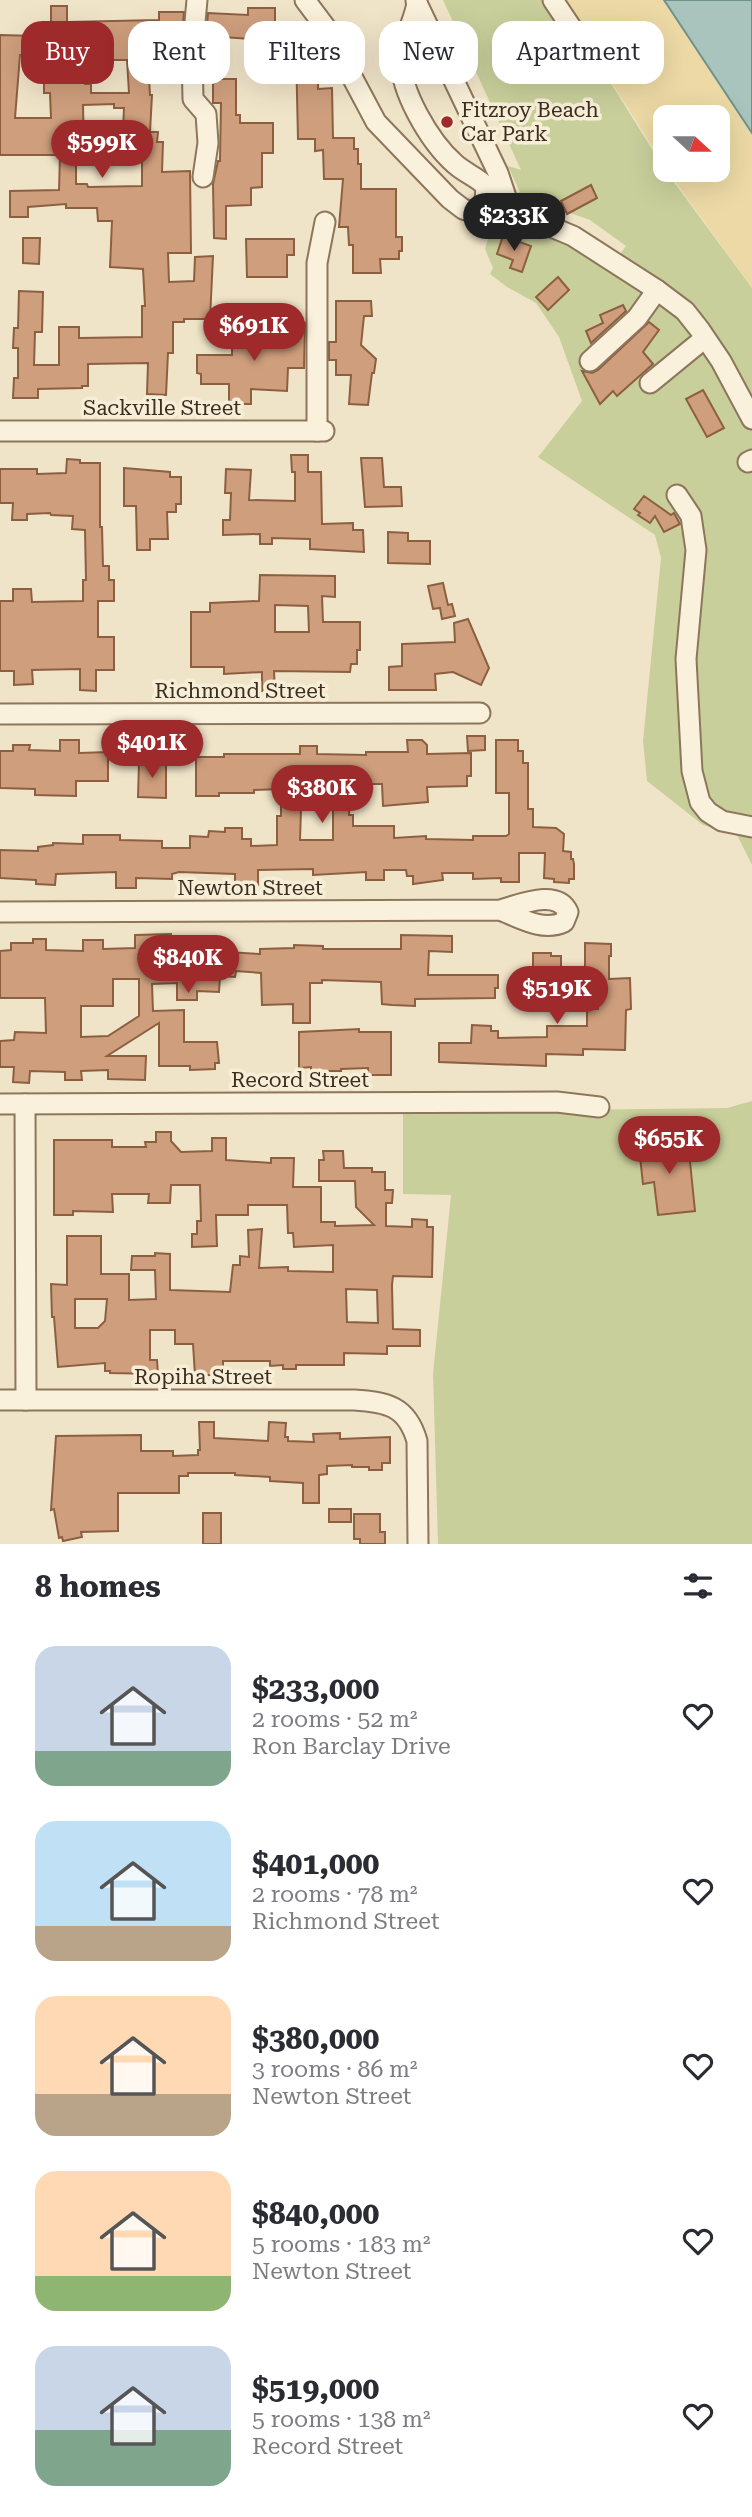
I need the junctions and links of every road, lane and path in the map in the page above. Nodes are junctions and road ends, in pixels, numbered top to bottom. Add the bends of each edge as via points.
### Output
1 (197, 0) edge
2 (305, 0) edge
3 (553, 0) edge
4 (416, 2) edge
5 (413, 21) edge
6 (426, 21) edge
7 (567, 21) edge
8 (404, 84) edge
9 (456, 84) edge
10 (203, 177) dead end
11 (507, 212) junction
12 (484, 216) junction
13 (326, 222) dead end
14 (657, 290) junction
15 (705, 338) junction
16 (590, 361) dead end
17 (650, 383) dead end
18 (752, 419) edge
19 (0, 431) edge
20 (677, 495) dead end
21 (480, 713) dead end
22 (0, 714) edge
23 (752, 827) edge
24 (500, 910) dead end
25 (0, 912) edge
26 (0, 1104) edge
27 (25, 1104) junction
28 (599, 1107) dead end
29 (0, 1400) edge
30 (26, 1400) junction
31 (418, 1544) edge

1 - 10 street via 193,99 206,114
2 - 12 street via 326,28 376,122 463,209
3 - 7 street
4 - 5 street
4 - 6 street
8 - 12 street via 440,150 486,187
9 - 11 street via 498,173
11 - 12 street
11 - 14 street via 573,236
13 - 19 street, Sackville Street via 317,263 321,431
14 - 15 street via 685,311
14 - 16 street via 637,318
15 - 17 street
15 - 18 street
20 - 23 street via 691,516 696,550 686,659 692,771 700,802 708,812 722,821
21 - 22 street, Richmond Street
24 - 25 street, Newton Street
26 - 27 street, Record Street
27 - 28 street, Record Street via 557,1102
27 - 30 street
29 - 30 street, Ropiha Street
30 - 31 street, Ropiha Street via 354,1400 393,1406 412,1426 417,1441

